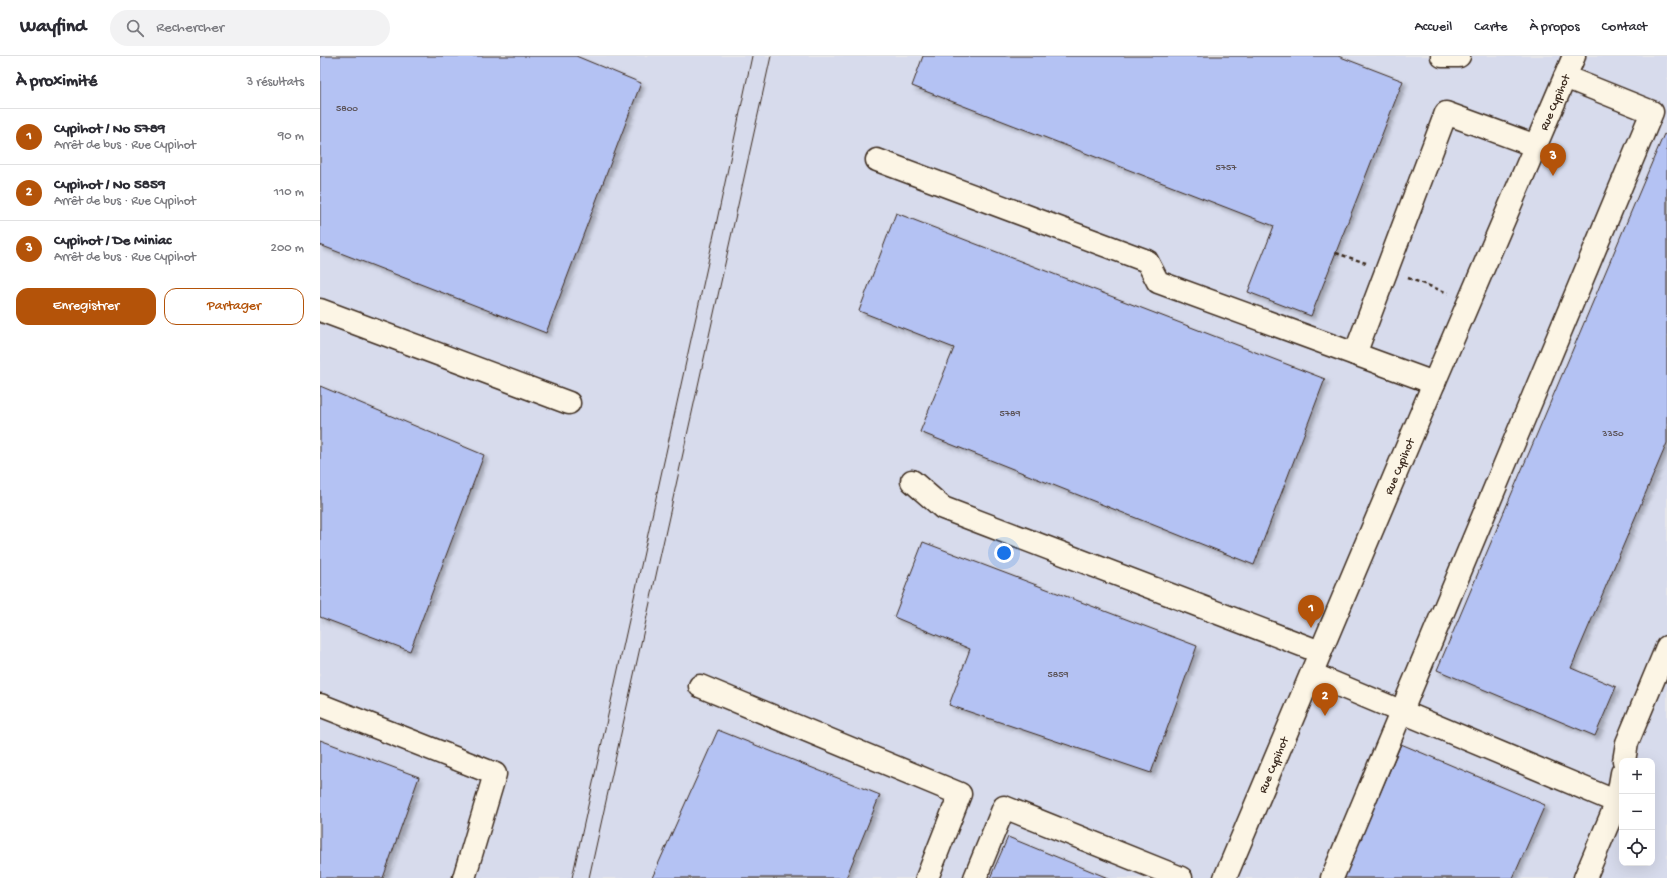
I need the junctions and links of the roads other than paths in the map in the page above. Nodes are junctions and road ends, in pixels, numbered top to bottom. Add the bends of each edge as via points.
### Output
1 (1442, 56) edge
2 (1459, 56) edge
3 (1574, 56) edge
4 (1564, 77) junction
5 (1659, 115) edge
6 (1536, 146) junction
7 (877, 160) dead end
8 (320, 310) edge
9 (1355, 354) junction
10 (1434, 383) junction
11 (569, 403) dead end
12 (912, 481) dead end
13 (1667, 647) edge
14 (1320, 652) junction
15 (1312, 674) junction
16 (700, 686) dead end
17 (320, 705) edge
18 (1403, 711) junction
19 (1624, 758) edge
20 (1619, 790) edge
21 (1617, 802) junction
22 (464, 878) edge
23 (927, 878) edge
24 (975, 878) edge
25 (1180, 878) edge
26 (1225, 878) edge
27 (1332, 878) edge
28 (1586, 878) edge

1 - 2 street
3 - 4 street, Rue Cypihot
4 - 5 street
4 - 6 street, Rue Cypihot
5 - 18 street
6 - 9 street via 1446,113
6 - 10 street, Rue Cypihot
7 - 9 street via 1147,261 1158,282
8 - 11 street
9 - 10 street
10 - 14 street, Rue Cypihot
12 - 14 street via 943,508
13 - 19 street via 1627,743
14 - 15 street, Rue Cypihot
15 - 18 street
15 - 26 street, Rue Cypihot
16 - 23 street via 960,794
17 - 22 street via 495,774
18 - 21 street
18 - 27 street
20 - 21 street
21 - 28 street
24 - 25 street via 1004,807

